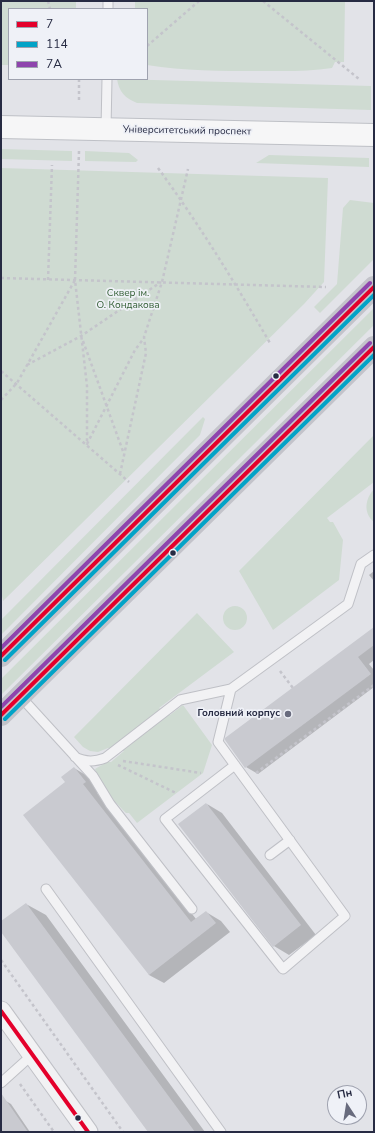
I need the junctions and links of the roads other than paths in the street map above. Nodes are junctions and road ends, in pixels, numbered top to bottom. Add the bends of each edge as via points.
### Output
1 (107, 80) edge
2 (1, 127) edge
3 (106, 129) junction
4 (374, 135) edge
5 (374, 287) edge
6 (374, 347) edge
7 (374, 555) edge
8 (1, 656) edge
9 (231, 689) junction
10 (20, 696) junction
11 (1, 715) edge
12 (75, 757) junction
13 (235, 765) junction
14 (290, 840) junction
15 (270, 855) dead end
16 (46, 889) dead end
17 (192, 909) dead end
18 (1, 1011) edge
19 (32, 1055) junction
20 (1, 1083) edge
21 (88, 1132) edge
22 (221, 1132) edge

1 - 3 lane
2 - 3 main road, Університетський проспект
3 - 4 main road, Університетський проспект
5 - 8 main road
6 - 10 main road
7 - 9 lane via 361,564 348,604
9 - 12 lane via 180,700 105,758 84,761
9 - 13 lane via 218,742
10 - 11 main road
10 - 12 lane
12 - 17 lane via 93,776 110,804
13 - 14 lane
13 - 14 lane via 165,819 283,969 345,916
14 - 15 lane
16 - 22 lane
18 - 19 street
19 - 20 lane
19 - 21 street

